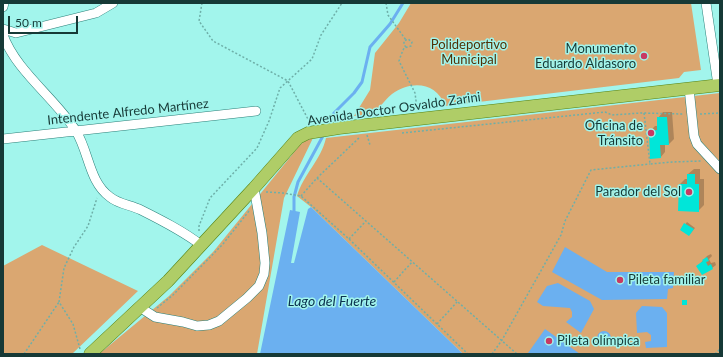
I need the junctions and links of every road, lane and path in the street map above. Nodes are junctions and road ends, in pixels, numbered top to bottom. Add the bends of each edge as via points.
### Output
1 (4, 3) edge
2 (113, 3) edge
3 (202, 3) edge
4 (342, 3) edge
5 (386, 3) edge
6 (706, 3) edge
7 (3, 7) edge
8 (3, 29) edge
9 (3, 35) edge
10 (406, 40) junction
11 (406, 47) junction
12 (288, 81) junction
13 (719, 85) edge
14 (689, 88) junction
15 (256, 111) dead end
16 (644, 113) junction
17 (720, 113) edge
18 (691, 114) junction
19 (419, 119) junction
20 (76, 132) junction
21 (315, 132) junction
22 (396, 133) dead end
23 (358, 137) dead end
24 (3, 139) edge
25 (713, 161) junction
26 (650, 164) junction
27 (720, 169) edge
28 (317, 178) junction
29 (100, 188) junction
30 (259, 190) junction
31 (301, 196) junction
32 (366, 221) junction
33 (349, 238) junction
34 (201, 245) junction
35 (412, 262) junction
36 (394, 282) junction
37 (60, 302) junction
38 (458, 302) junction
39 (141, 308) junction
40 (437, 324) junction
41 (502, 340) junction
42 (720, 349) edge
43 (24, 354) edge
44 (82, 354) edge
45 (90, 354) edge
46 (468, 354) edge
47 (492, 354) edge
48 (517, 354) edge
49 (715, 354) edge

1 - 7 street
2 - 8 street via 96,13 16,33
3 - 12 path via 199,21 214,41
4 - 12 path via 321,35 312,59
5 - 10 path via 388,15
6 - 13 street
9 - 20 street via 7,46 21,66
10 - 11 path
10 - 11 path via 412,42 411,46
11 - 19 path via 400,61 415,93
12 - 21 path
12 - 34 path via 280,88 257,148 210,198 199,226
13 - 14 main road, Avenida Doctor Osvaldo Zarini
14 - 18 street
14 - 19 main road, Avenida Doctor Osvaldo Zarini
15 - 20 street, Intendente Alfredo Martínez
16 - 18 path
16 - 22 path via 612,115 605,112
16 - 26 path
17 - 18 path
18 - 25 street via 697,144
19 - 21 main road, Avenida Doctor Osvaldo Zarini
20 - 24 street, Intendente Alfredo Martínez
20 - 29 street
21 - 30 main road, Avenida Doctor Osvaldo Zarini via 294,142
23 - 28 path
25 - 26 path
25 - 27 street
26 - 41 path via 591,170 565,221 561,235
28 - 31 path
28 - 32 path
29 - 34 street via 111,198 140,209 188,235
29 - 37 path via 88,226 64,268
30 - 31 path
30 - 34 main road, Avenida Doctor Osvaldo Zarini
30 - 39 street via 265,263 259,286 219,321 209,324 197,326 155,317
31 - 33 path
32 - 33 path
32 - 35 path
33 - 36 path
34 - 39 main road, Avenida Doctor Osvaldo Zarini
35 - 36 path
35 - 38 path
36 - 40 path
37 - 43 path
37 - 44 path via 73,324
38 - 40 path
38 - 41 path
39 - 45 main road, Avenida Doctor Osvaldo Zarini
40 - 46 path
41 - 47 path
41 - 48 path
42 - 49 path

